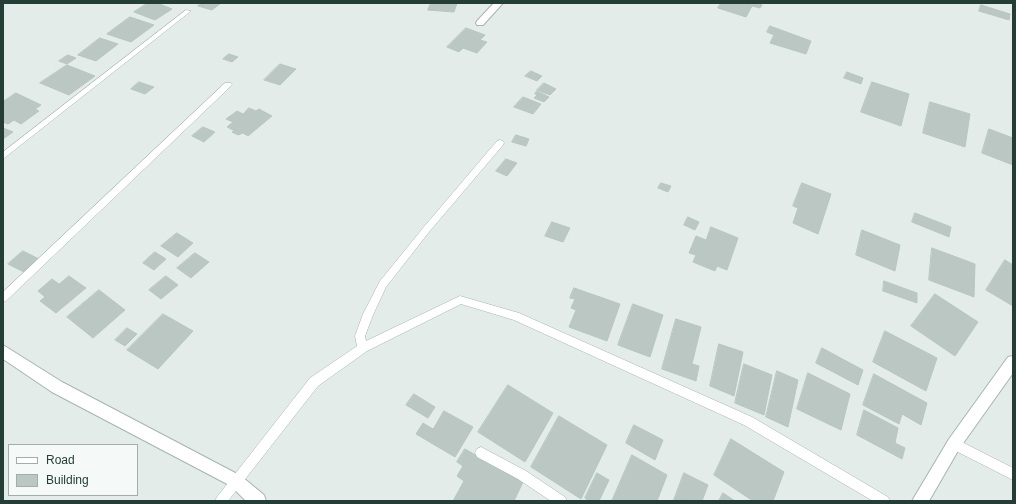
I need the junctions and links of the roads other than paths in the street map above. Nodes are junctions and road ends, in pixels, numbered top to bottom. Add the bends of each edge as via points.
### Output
1 (499, 3) edge
2 (188, 11) dead end
3 (480, 23) dead end
4 (228, 85) dead end
5 (500, 143) dead end
6 (3, 156) edge
7 (3, 298) edge
8 (363, 348) junction
9 (3, 351) edge
10 (1013, 362) edge
11 (954, 444) junction
12 (481, 453) dead end
13 (1013, 474) edge
14 (236, 481) junction
15 (221, 501) edge
16 (258, 501) edge
17 (561, 501) edge
18 (884, 501) edge
19 (920, 501) edge

1 - 3 street
2 - 6 lane
4 - 7 lane
5 - 8 lane via 383,284 360,336
8 - 14 lane via 314,382
8 - 18 lane via 460,300 516,316 748,421
9 - 14 street via 57,387
10 - 11 street
11 - 13 lane
11 - 19 street
12 - 17 lane via 522,475
14 - 15 lane
14 - 16 street

